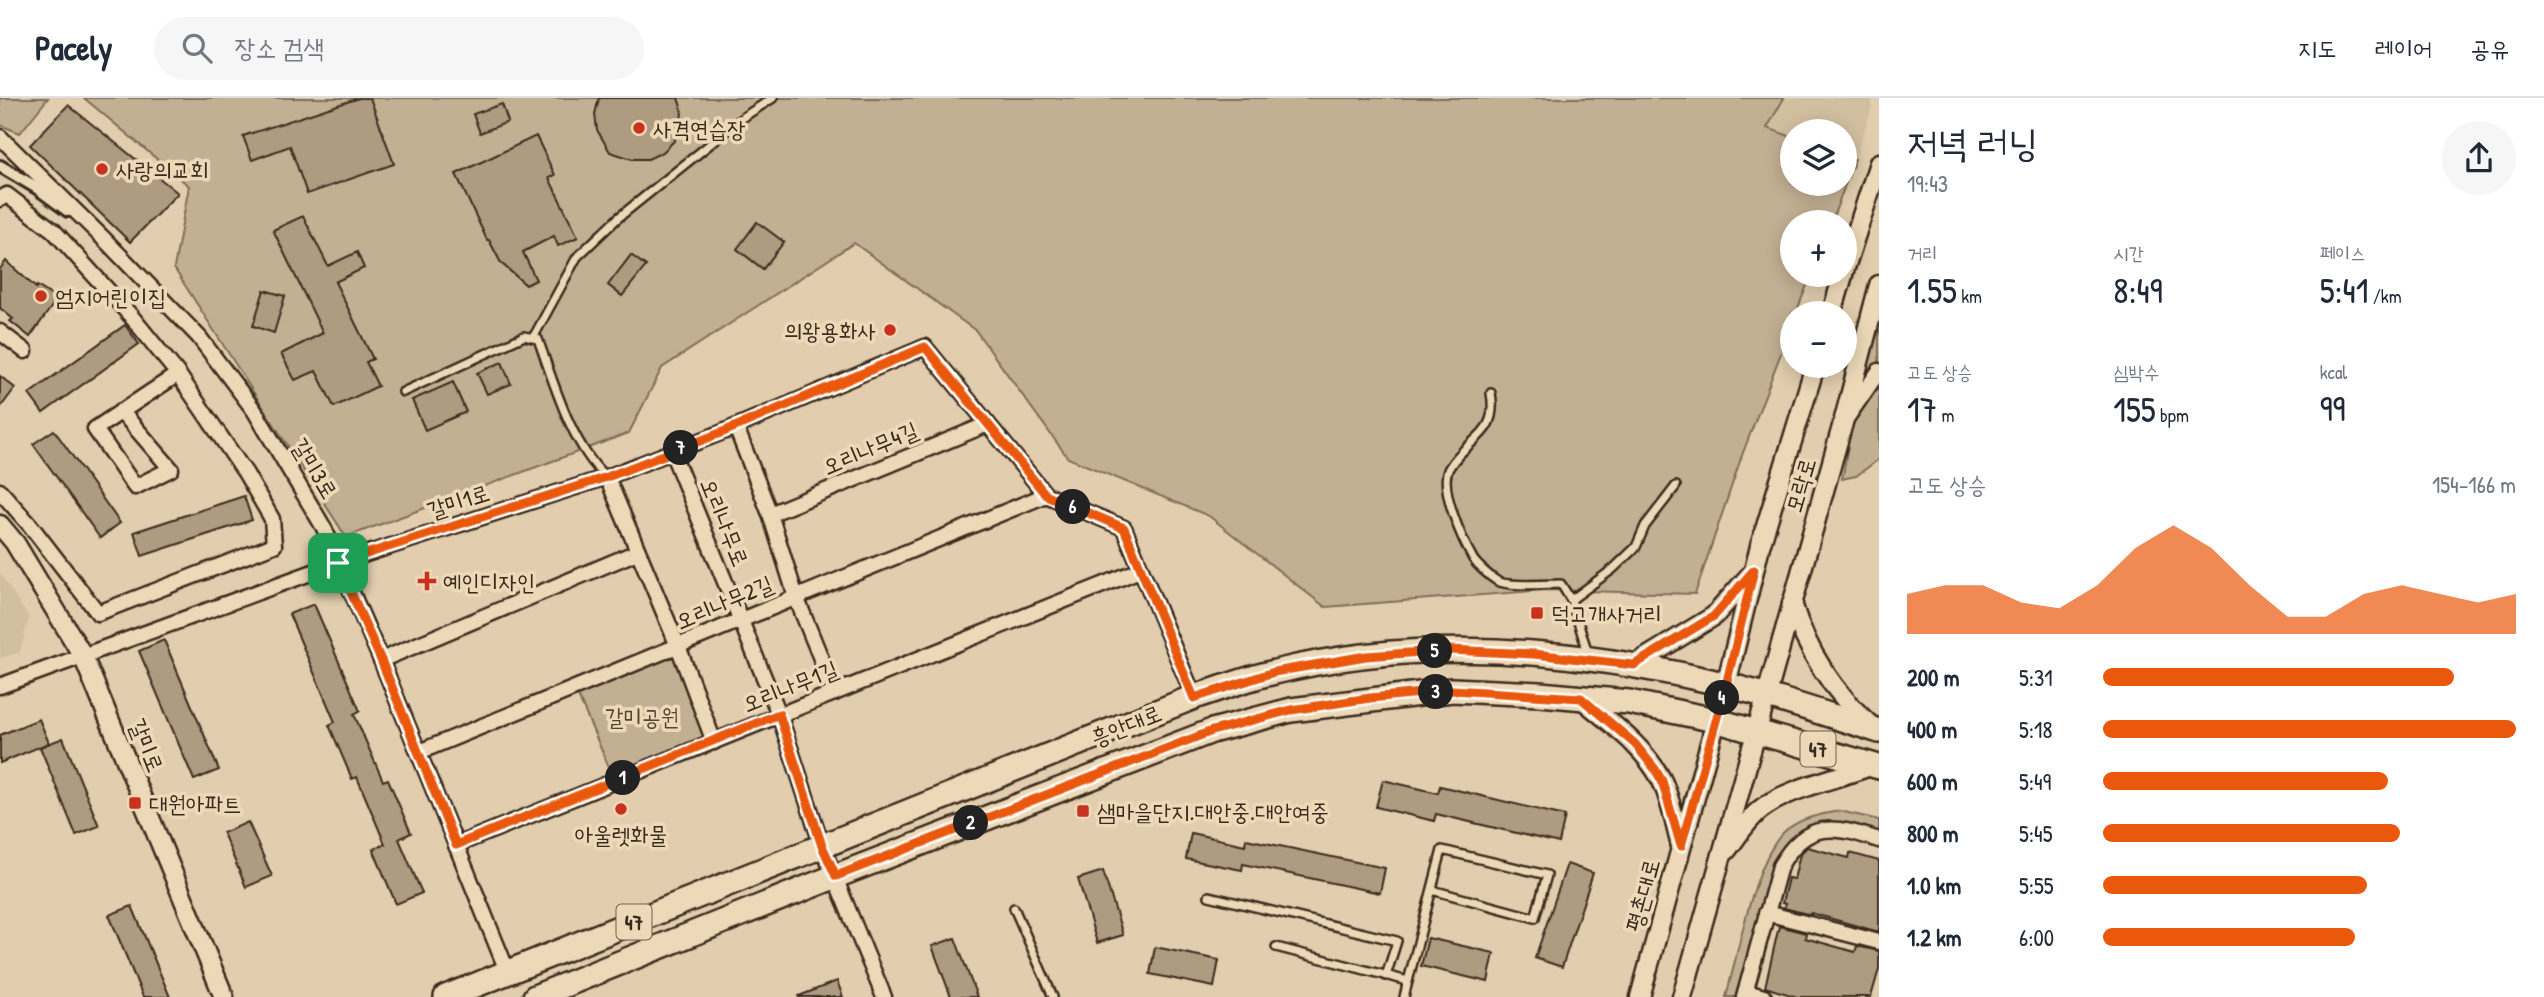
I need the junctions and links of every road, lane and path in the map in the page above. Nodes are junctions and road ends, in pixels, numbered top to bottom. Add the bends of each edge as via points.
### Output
1 (773, 98) edge
2 (0, 137) edge
3 (1879, 163) edge
4 (0, 166) edge
5 (0, 199) edge
6 (1857, 232) edge
7 (104, 239) junction
8 (1879, 285) edge
9 (0, 332) edge
10 (533, 338) junction
11 (25, 351) dead end
12 (1879, 371) edge
13 (178, 374) junction
14 (1811, 378) edge
15 (402, 392) dead end
16 (1491, 393) dead end
17 (121, 411) junction
18 (1843, 423) junction
19 (988, 424) junction
20 (736, 427) junction
21 (672, 452) junction
22 (607, 477) junction
23 (1676, 486) dead end
24 (0, 491) edge
25 (1046, 495) junction
26 (769, 514) junction
27 (0, 525) edge
28 (636, 552) junction
29 (338, 563) junction
30 (1140, 570) junction
31 (1754, 570) junction
32 (796, 597) junction
33 (1571, 600) junction
34 (1792, 602) junction
35 (741, 621) junction
36 (678, 646) junction
37 (83, 656) junction
38 (381, 660) junction
39 (1590, 660) junction
40 (1634, 665) junction
41 (1726, 685) junction
42 (0, 686) edge
43 (835, 693) junction
44 (1766, 697) junction
45 (1194, 698) junction
46 (1581, 698) junction
47 (779, 714) junction
48 (1715, 720) junction
49 (1877, 731) edge
50 (1756, 732) junction
51 (714, 742) junction
52 (419, 752) junction
53 (1876, 766) edge
54 (1879, 840) edge
55 (456, 845) junction
56 (822, 846) junction
57 (1681, 846) junction
58 (1720, 859) junction
59 (769, 868) junction
60 (836, 876) junction
61 (1432, 890) junction
62 (1209, 896) dead end
63 (780, 898) junction
64 (1014, 908) dead end
65 (1766, 913) junction
66 (1879, 942) edge
67 (1276, 947) dead end
68 (508, 973) junction
69 (1386, 976) junction
70 (1408, 981) junction
71 (1745, 994) edge
72 (224, 997) edge
73 (446, 997) edge
74 (535, 997) edge
75 (884, 997) edge
76 (1053, 997) edge
77 (1404, 997) edge
78 (1640, 997) edge
79 (1682, 997) edge
80 (1764, 997) edge

1 - 10 lane via 618,218 577,257
2 - 7 street, 갈미3로
3 - 6 street
4 - 7 street via 37,187
5 - 13 street via 7,195 54,231
7 - 29 street, 갈미3로 via 199,337 254,410 324,528
8 - 18 street, 모락로
9 - 11 street
10 - 15 lane via 524,336
10 - 22 lane via 538,339 559,399 591,463
12 - 18 street
13 - 17 street
13 - 24 street via 272,519 274,545 99,613
14 - 31 street, 모락로
16 - 33 lane via 1494,411 1485,431 1448,469 1446,490 1459,527 1474,561 1499,583 1561,584
17 - 17 street via 95,429 135,487 171,469
18 - 34 street, 모락로
19 - 20 street, 갈미1로 via 925,347
19 - 25 street
19 - 26 street, 오리나무4길
20 - 21 street, 갈미1로
20 - 26 street
21 - 22 street, 갈미1로
21 - 35 street, 오리나무로
22 - 28 street
22 - 29 street, 갈미1로
23 - 33 lane via 1645,526 1636,547
25 - 30 street via 1124,528
25 - 32 street, 오리나무2길
26 - 32 street
27 - 37 street, 갈미로
28 - 36 street
28 - 38 street
29 - 37 street, 갈미1로
29 - 38 street, 갈미3로
30 - 43 street, 오리나무1길
30 - 45 street
31 - 40 street via 1714,616
31 - 41 street, 모락로
32 - 35 street, 오리나무2길
32 - 43 street
33 - 39 lane
34 - 44 street, 모락로
34 - 49 street via 1812,655 1853,710
35 - 36 street, 오리나무2길
35 - 47 street, 오리나무로
36 - 51 street
36 - 52 street, 오리나무2길
37 - 42 street, 갈미1로
37 - 72 street, 갈미로
38 - 52 street, 갈미3로
39 - 40 main road, 흥안대로 / 47
39 - 45 main road, 흥안대로 / 47 via 1450,650 1366,656 1274,672
40 - 41 main road, 흥안대로 / 47
41 - 44 main road, 흥안대로 / 47
41 - 48 street, 평촌대로
43 - 47 street, 오리나무1길
44 - 49 main road, 흥안대로 / 47
44 - 50 street
45 - 56 main road, 흥안대로 / 47
46 - 48 main road, 흥안대로 / 47 via 1629,702
46 - 57 street via 1635,744 1655,769
46 - 60 main road, 흥안대로 / 47 via 1452,690 1291,710 1212,731
47 - 51 street, 오리나무1길
47 - 56 street, 오리나무로
48 - 50 main road, 흥안대로 / 47
48 - 57 street, 평촌대로
50 - 53 main road, 흥안대로 / 47
50 - 58 street
51 - 55 street, 오리나무1길
52 - 55 street, 갈미3로
53 - 58 street via 1790,793 1761,809
54 - 65 street via 1826,828 1806,835 1790,847 1780,866
55 - 68 street, 갈미3로
56 - 59 main road, 흥안대로 / 47
56 - 60 street, 오리나무로
57 - 78 street, 평촌대로
58 - 79 street
59 - 63 main road
59 - 68 main road, 흥안대로 / 47
60 - 63 main road, 흥안대로 / 47
60 - 75 street, 오리나무로
61 - 61 lane via 1535,918 1547,875 1441,850
61 - 70 lane
62 - 69 lane via 1397,941
63 - 74 main road, 흥안대로 / 47
64 - 76 lane
65 - 66 street
65 - 71 street
67 - 69 lane
68 - 73 main road, 흥안대로 / 47
69 - 70 lane
70 - 77 lane
71 - 80 street

